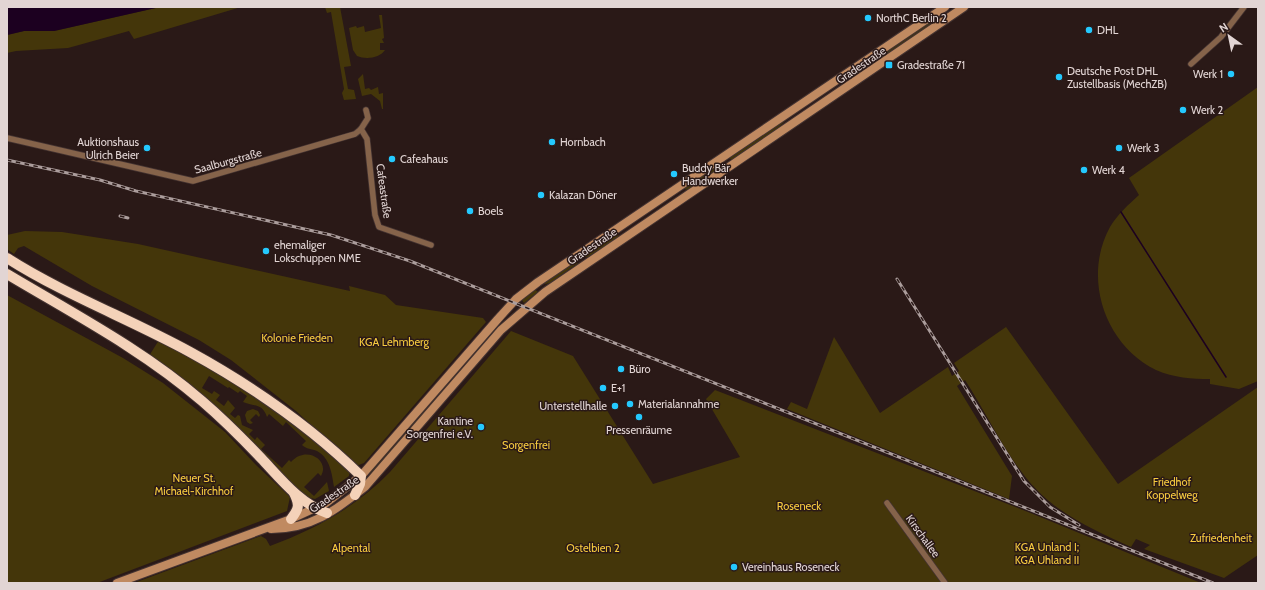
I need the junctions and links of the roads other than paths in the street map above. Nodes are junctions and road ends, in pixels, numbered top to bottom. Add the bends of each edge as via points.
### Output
1 (945, 7) edge
2 (964, 7) edge
3 (1244, 7) edge
4 (1191, 64) dead end
5 (366, 110) dead end
6 (361, 129) junction
7 (7, 138) edge
8 (432, 245) dead end
9 (9, 259) edge
10 (7, 274) edge
11 (361, 476) junction
12 (292, 490) junction
13 (355, 495) junction
14 (887, 503) dead end
15 (315, 509) junction
16 (327, 513) junction
17 (291, 519) junction
18 (264, 529) junction
19 (942, 582) edge
20 (118, 583) edge

1 - 11 main road, Gradestraße via 577,254 516,299
2 - 13 main road, Gradestraße via 527,306 501,330 377,474
3 - 4 street via 1221,37
5 - 6 street via 368,118
6 - 7 street, Saalburgstraße via 350,136 193,181
6 - 8 street, Cafeastraße via 367,139 375,215 379,227
9 - 11 highway via 48,282 190,352 255,390 310,431
10 - 12 highway via 119,340 176,380 226,423
11 - 13 highway
11 - 15 main road, Gradestraße
12 - 15 highway
12 - 17 highway via 299,506
13 - 16 main road, Gradestraße
14 - 19 street, Kirschallee
15 - 16 highway
15 - 17 main road, Gradestraße
16 - 18 main road, Gradestraße via 297,527
17 - 18 main road, Gradestraße
18 - 20 main road, Gradestraße

